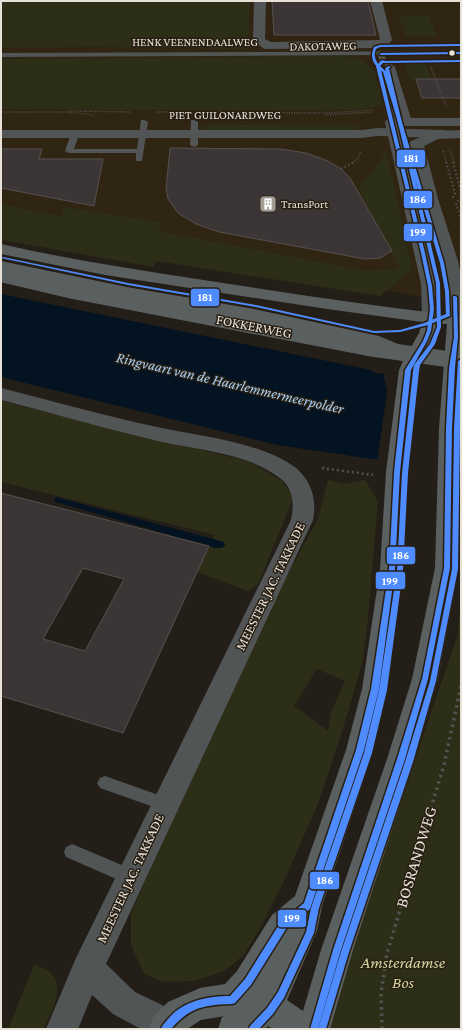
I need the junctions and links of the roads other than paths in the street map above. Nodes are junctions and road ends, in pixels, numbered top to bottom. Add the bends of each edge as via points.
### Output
1 (260, 1) edge
2 (376, 1) edge
3 (461, 53) edge
4 (381, 54) junction
5 (1, 55) edge
6 (383, 61) junction
7 (140, 119) junction
8 (1, 122) edge
9 (461, 122) edge
10 (392, 124) junction
11 (195, 126) junction
12 (410, 127) junction
13 (1, 134) edge
14 (75, 134) junction
15 (461, 134) edge
16 (140, 150) junction
17 (138, 159) dead end
18 (1, 249) edge
19 (1, 266) edge
20 (1, 274) edge
21 (458, 320) edge
22 (430, 325) junction
23 (373, 340) junction
24 (409, 366) junction
25 (456, 368) edge
26 (1, 394) edge
27 (461, 404) edge
28 (449, 428) junction
29 (105, 783) dead end
30 (165, 804) junction
31 (72, 852) dead end
32 (130, 878) junction
33 (307, 906) junction
34 (87, 969) junction
35 (264, 1006) junction
36 (233, 1015) edge
37 (167, 1027) edge
38 (62, 1029) edge
39 (300, 1029) edge
40 (314, 1029) edge

1 - 2 street, DAKOTAWEG via 259,40 268,46 382,44 386,40
3 - 4 lane, HENK VEENENDAALWEG
4 - 5 lane, HENK VEENENDAALWEG
4 - 6 lane
6 - 10 lane via 378,66
6 - 12 lane via 392,67
7 - 8 street, PIET GUILONARDWEG
7 - 11 street, PIET GUILONARDWEG
7 - 14 street, PIET GUILONARDWEG
7 - 16 lane
9 - 12 street
10 - 11 street, PIET GUILONARDWEG
10 - 11 street, PIET GUILONARDWEG via 362,134
10 - 12 street
10 - 22 street via 430,284
12 - 15 street via 428,138 444,134
12 - 21 street via 450,261
13 - 14 street, PIET GUILONARDWEG
14 - 16 lane via 69,151
16 - 17 lane
18 - 22 main road via 51,260 348,307
19 - 23 main road via 254,314
20 - 25 main road, FOKKERWEG, bridge
21 - 22 main road
21 - 25 main road
22 - 23 main road via 401,339
22 - 24 main road via 420,350
23 - 24 main road via 398,349 407,356
24 - 33 main road via 388,474 392,569 375,689 360,750
25 - 28 main road
26 - 30 street, MEESTER JAC. TAKKADE via 261,459 283,469 297,482 304,496 306,508 302,520
27 - 28 main road
28 - 40 main road via 447,568 425,679
29 - 30 lane
30 - 32 street, MEESTER JAC. TAKKADE
31 - 32 lane
32 - 34 street, MEESTER JAC. TAKKADE
33 - 35 main road via 302,931 274,992
33 - 36 main road via 283,926 248,982
34 - 37 street via 124,1003
34 - 38 street, MEESTER JAC. TAKKADE
35 - 36 main road via 247,1024
35 - 39 main road via 285,1017
36 - 37 main road via 216,999 179,1014

